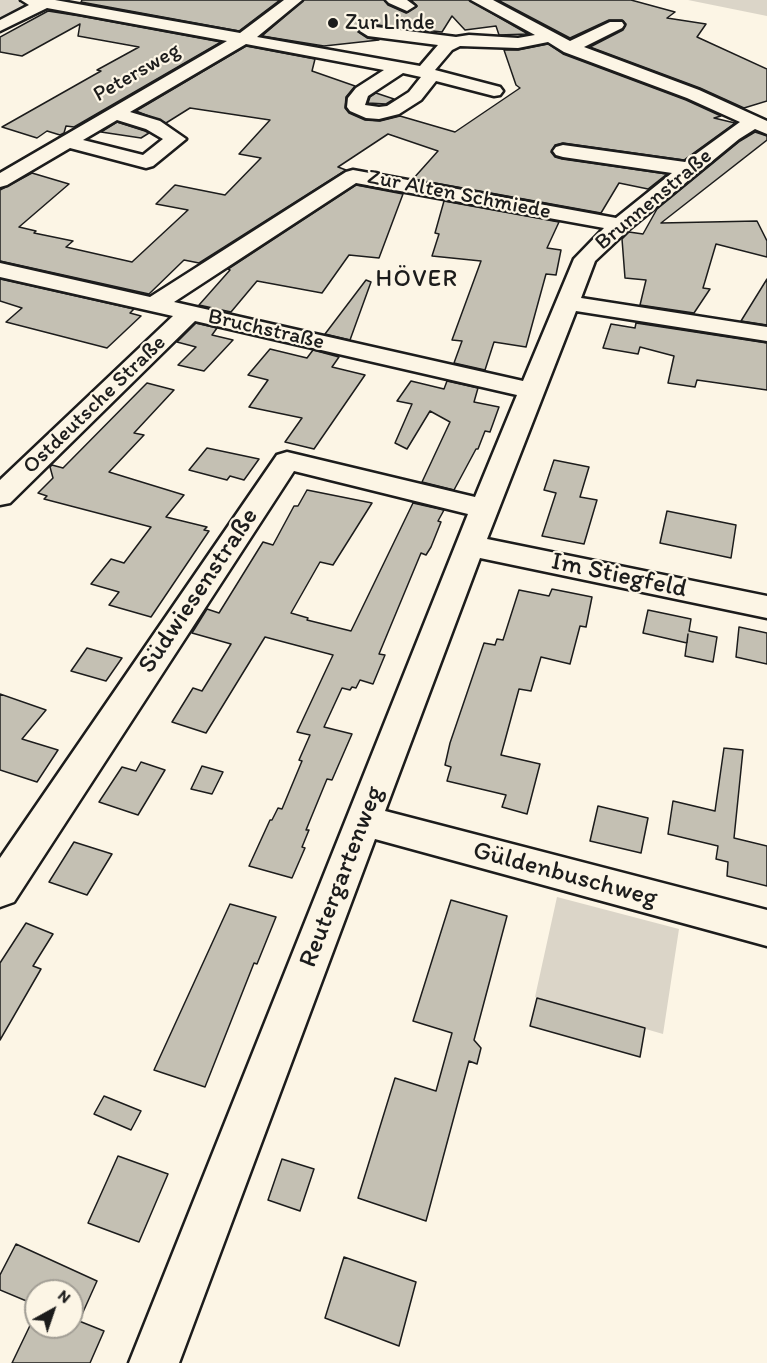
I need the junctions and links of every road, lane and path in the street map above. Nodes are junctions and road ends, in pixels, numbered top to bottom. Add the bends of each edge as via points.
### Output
1 (294, 0) edge
2 (479, 0) edge
3 (36, 1) edge
4 (616, 25) dead end
5 (0, 26) edge
6 (322, 35) dead end
7 (349, 35) dead end
8 (457, 37) junction
9 (549, 37) junction
10 (243, 39) junction
11 (570, 48) junction
12 (302, 50) junction
13 (399, 68) junction
14 (428, 73) junction
15 (494, 91) dead end
16 (116, 114) junction
17 (760, 125) edge
18 (67, 142) junction
19 (563, 151) dead end
20 (689, 169) junction
21 (0, 181) edge
22 (620, 225) junction
23 (0, 270) edge
24 (567, 303) junction
25 (154, 305) junction
26 (190, 313) junction
27 (767, 334) edge
28 (532, 391) junction
29 (0, 496) edge
30 (484, 509) junction
31 (471, 546) junction
32 (767, 607) edge
33 (363, 821) junction
34 (0, 890) edge
35 (767, 928) edge
36 (154, 1363) edge

1 - 10 street, Petersweg
2 - 9 street
3 - 5 street
3 - 10 street
4 - 11 street
6 - 12 street
7 - 8 street via 363,36 371,28
8 - 9 street via 518,43
8 - 14 street
9 - 11 street
10 - 12 street
10 - 16 street, Petersweg
11 - 17 street via 693,94
12 - 13 street
13 - 14 street
13 - 14 street via 362,92 356,107 366,112 393,110 415,96
14 - 15 street
16 - 18 street, Petersweg
16 - 18 street via 153,124 176,139 146,162
17 - 20 street, Brunnenstraße via 732,135
18 - 21 street, Petersweg
19 - 20 street
20 - 22 street, Brunnenstraße
22 - 24 street, Brunnenstraße via 585,259
22 - 25 street, Zur Alten Schmiede via 353,176
23 - 25 street, Bruchstraße
24 - 27 street
24 - 28 street, Brunnenstraße
25 - 26 street, Bruchstraße
26 - 28 street, Bruchstraße
26 - 29 street, Ostdeutsche Straße
28 - 30 street, Reutergartenweg
30 - 31 street, Reutergartenweg
30 - 34 street, Südwiesenstraße via 287,461
31 - 32 street, Im Stiegfeld
31 - 33 street, Reutergartenweg
33 - 35 street, Güldenbuschweg
33 - 36 street, Reutergartenweg

